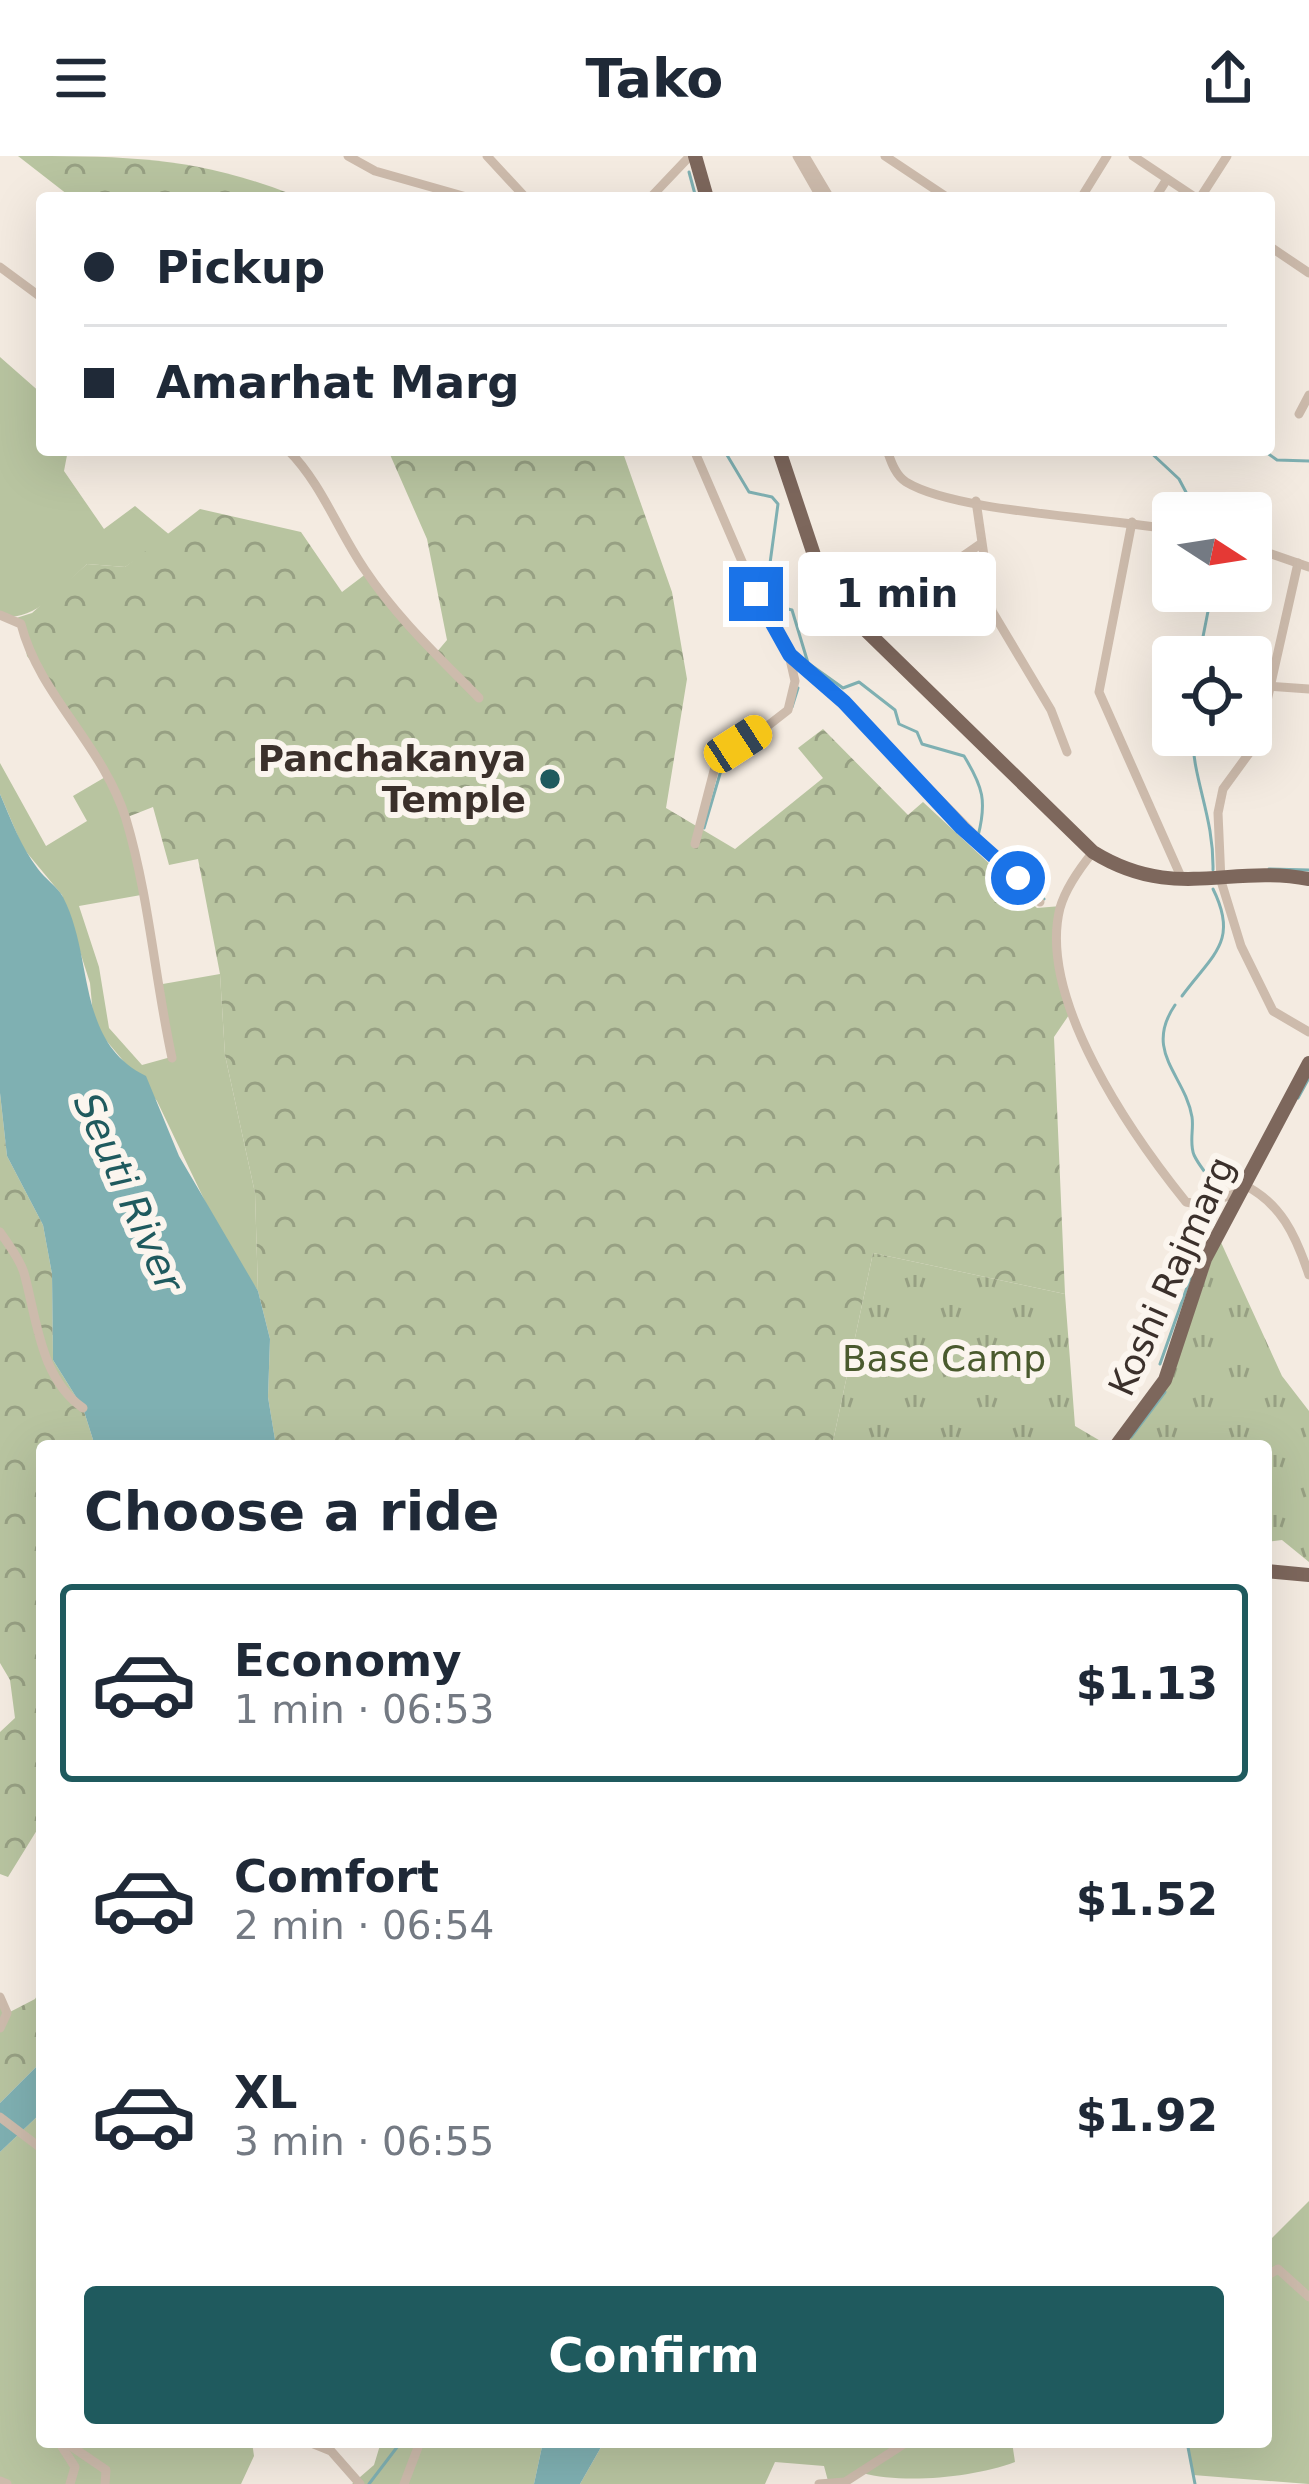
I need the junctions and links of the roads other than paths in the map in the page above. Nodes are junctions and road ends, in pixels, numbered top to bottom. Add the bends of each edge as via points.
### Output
1 (348, 156) edge
2 (487, 156) edge
3 (693, 156) edge
4 (801, 156) edge
5 (886, 156) edge
6 (1107, 156) edge
7 (1133, 156) edge
8 (1227, 156) edge
9 (677, 160) edge
10 (1167, 179) junction
11 (449, 192) edge
12 (520, 192) edge
13 (654, 192) edge
14 (705, 192) edge
15 (822, 192) edge
16 (940, 192) edge
17 (1086, 192) edge
18 (1159, 192) edge
19 (1188, 192) edge
20 (1202, 192) edge
21 (1275, 250) edge
22 (0, 267) edge
23 (1309, 273) edge
24 (36, 294) edge
25 (1309, 395) edge
26 (1299, 414) dead end
27 (294, 456) edge
28 (697, 456) edge
29 (780, 456) edge
30 (890, 456) edge
31 (976, 501) junction
32 (1132, 521) junction
33 (1152, 525) edge
34 (979, 545) junction
35 (1272, 555) edge
36 (1303, 565) edge
37 (0, 615) edge
38 (861, 627) junction
39 (790, 655) junction
40 (1272, 672) edge
41 (1272, 686) edge
42 (1309, 689) edge
43 (479, 698) dead end
44 (1067, 752) dead end
45 (1251, 756) edge
46 (695, 844) dead end
47 (1094, 852) junction
48 (1309, 879) edge
49 (1221, 881) junction
50 (1184, 883) junction
51 (1040, 902) dead end
52 (1309, 1032) edge
53 (172, 1058) dead end
54 (1309, 1063) edge
55 (1240, 1189) junction
56 (0, 1232) edge
57 (1309, 1275) edge
58 (83, 1408) dead end
59 (1121, 1440) edge
60 (1272, 1572) edge
61 (1309, 1575) edge
62 (0, 1996) edge
63 (0, 2028) edge
64 (0, 2117) edge
65 (36, 2144) edge
66 (1272, 2272) edge
67 (1309, 2296) edge
68 (65, 2448) edge
69 (71, 2448) edge
70 (324, 2448) edge
71 (418, 2448) edge
72 (898, 2448) edge
73 (70, 2484) edge
74 (105, 2484) edge
75 (360, 2484) edge
76 (404, 2484) edge
77 (819, 2484) edge

1 - 11 street
2 - 12 street
3 - 9 street
3 - 14 main road
4 - 15 street
5 - 16 street
6 - 17 street
7 - 10 street
8 - 20 street
9 - 13 street
10 - 18 street
10 - 19 street
21 - 23 street
22 - 24 street
25 - 26 street
27 - 43 street via 367,573
28 - 39 street
29 - 38 main road via 818,567
30 - 31 street via 909,484
31 - 32 street
31 - 34 street
32 - 33 street
32 - 50 street via 1099,692
34 - 38 street
34 - 44 street via 992,611
35 - 36 street
36 - 40 street
37 - 53 street via 21,624 27,656 85,733 125,818
38 - 47 main road
39 - 46 street via 788,710 715,767
39 - 51 street
41 - 42 street
45 - 49 street via 1218,800
47 - 50 main road via 1130,873
47 - 55 street via 1060,906 1057,934 1066,989 1092,1055 1125,1120 1186,1202 1202,1205
48 - 49 main road
49 - 50 main road
49 - 52 street via 1273,1011
54 - 55 main road, Koshi Rajmarg
55 - 57 street via 1266,1195 1284,1217
55 - 59 main road, Koshi Rajmarg via 1196,1282 1166,1380
56 - 58 street via 24,1271 53,1374
60 - 61 main road
62 - 63 street via 7,2013
64 - 65 street
66 - 67 street via 1278,2269
68 - 73 street via 76,2467
69 - 74 street via 106,2470
70 - 75 street
71 - 76 street
72 - 77 street via 845,2482

